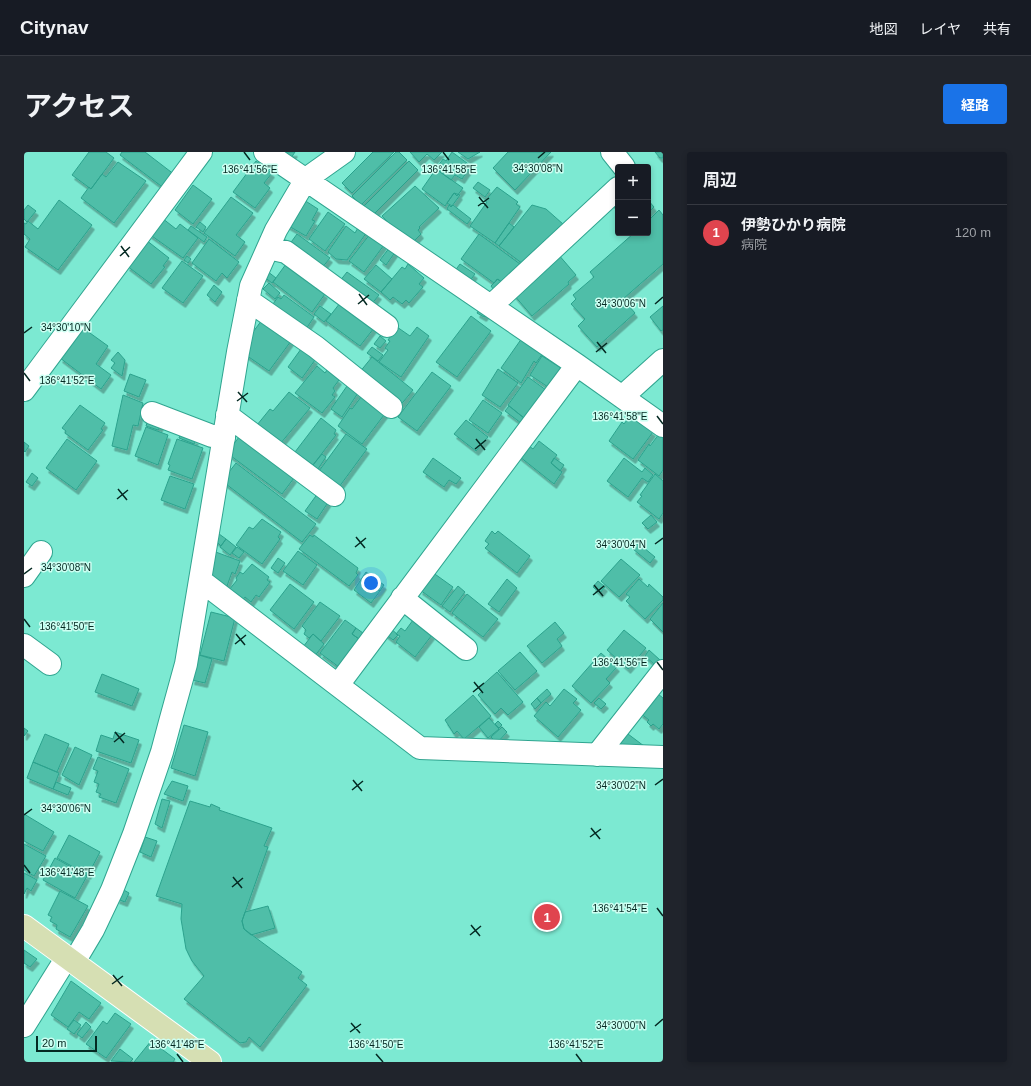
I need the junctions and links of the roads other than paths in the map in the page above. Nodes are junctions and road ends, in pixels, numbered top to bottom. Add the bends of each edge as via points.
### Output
1 (202, 152) edge
2 (265, 152) edge
3 (344, 152) edge
4 (612, 152) edge
5 (622, 164) edge
6 (306, 179) junction
7 (615, 191) edge
8 (268, 248) junction
9 (248, 300) junction
10 (492, 306) junction
11 (387, 326) dead end
12 (663, 360) edge
13 (577, 364) junction
14 (24, 390) edge
15 (622, 397) junction
16 (391, 407) dead end
17 (152, 413) dead end
18 (227, 415) junction
19 (663, 426) edge
20 (224, 438) junction
21 (334, 496) dead end
22 (41, 552) dead end
23 (24, 576) edge
24 (200, 580) junction
25 (402, 598) junction
26 (24, 645) edge
27 (466, 649) dead end
28 (50, 664) dead end
29 (663, 671) edge
30 (338, 685) junction
31 (597, 755) junction
32 (663, 757) edge
33 (24, 926) edge
34 (71, 960) junction
35 (24, 1026) edge
36 (210, 1062) edge

1 - 14 street
2 - 6 street
3 - 6 street
4 - 5 street
6 - 8 street
6 - 10 street
7 - 10 street
8 - 9 street via 251,286
8 - 11 street via 286,252
9 - 16 street via 316,347
9 - 18 street
10 - 13 street
12 - 15 street
13 - 15 street
13 - 25 street
15 - 19 street
17 - 20 street via 212,436
18 - 20 street
18 - 21 street
20 - 24 street
22 - 23 street
24 - 30 street
24 - 34 street via 186,664 162,752 112,890 93,930
25 - 27 street
25 - 30 street
26 - 28 street
29 - 31 street
30 - 31 street via 420,748
31 - 32 street
33 - 34 main road
34 - 35 street
34 - 36 main road

